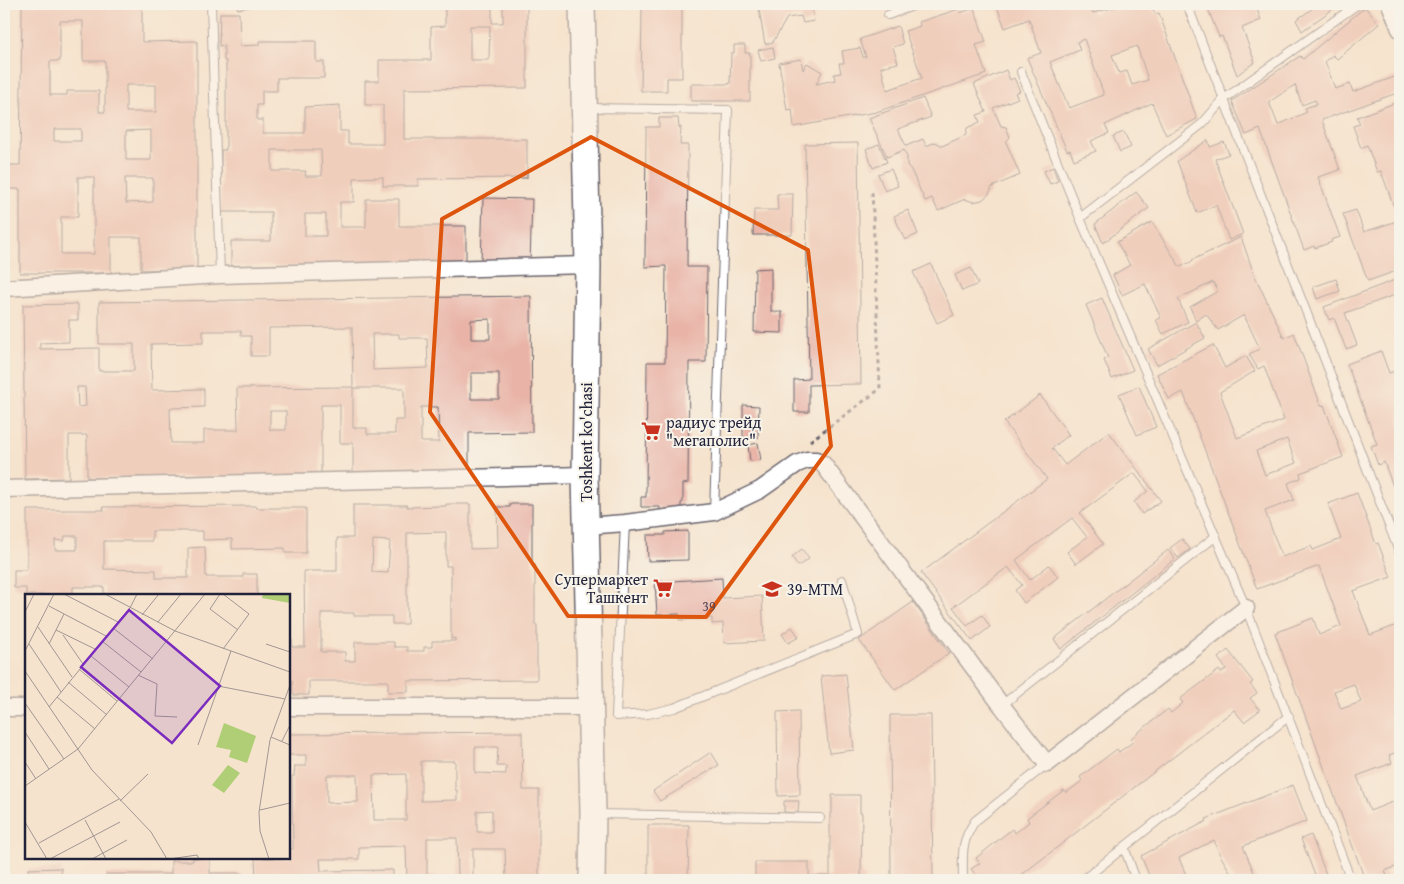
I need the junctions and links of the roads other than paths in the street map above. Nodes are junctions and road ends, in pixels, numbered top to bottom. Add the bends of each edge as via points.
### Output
1 (211, 4) edge
2 (582, 4) edge
3 (918, 4) edge
4 (1187, 4) edge
5 (1358, 4) edge
6 (888, 15) dead end
7 (1022, 72) dead end
8 (1224, 99) junction
9 (584, 108) junction
10 (1080, 218) junction
11 (588, 265) junction
12 (220, 275) junction
13 (4, 288) edge
14 (585, 476) junction
15 (4, 490) edge
16 (714, 512) junction
17 (625, 523) junction
18 (586, 526) junction
19 (1216, 536) junction
20 (1400, 554) edge
21 (842, 580) dead end
22 (1246, 608) junction
23 (1002, 706) junction
24 (290, 707) edge
25 (591, 707) junction
26 (4, 708) edge
27 (25, 708) edge
28 (1289, 716) junction
29 (1047, 764) junction
30 (593, 814) junction
31 (820, 818) dead end
32 (1124, 848) junction
33 (592, 880) edge
34 (963, 880) edge
35 (1083, 880) edge
36 (1136, 880) edge
37 (1351, 880) edge

1 - 12 lane
2 - 9 main road, Toshkent ko'chasi
3 - 6 lane
4 - 8 lane
5 - 8 lane
7 - 10 lane
8 - 10 lane via 1202,124
8 - 20 lane
9 - 11 main road, Toshkent ko'chasi
9 - 16 lane via 728,110
10 - 19 lane
11 - 12 street
11 - 14 main road, Toshkent ko'chasi
12 - 13 street
14 - 15 street
14 - 18 main road, Toshkent ko'chasi
16 - 17 street
16 - 23 street via 760,490 797,464 807,460 823,464
17 - 18 street
17 - 21 lane via 616,716 674,708 858,634
18 - 25 main road, Toshkent ko'chasi
19 - 22 lane
19 - 23 lane
22 - 28 lane
22 - 29 street
23 - 29 street
24 - 25 street
25 - 30 main road, Toshkent ko'chasi
26 - 27 street
28 - 32 lane
28 - 37 lane
29 - 34 lane via 975,821 964,843
30 - 31 lane
30 - 33 main road, Toshkent ko'chasi
32 - 35 lane
32 - 36 lane

